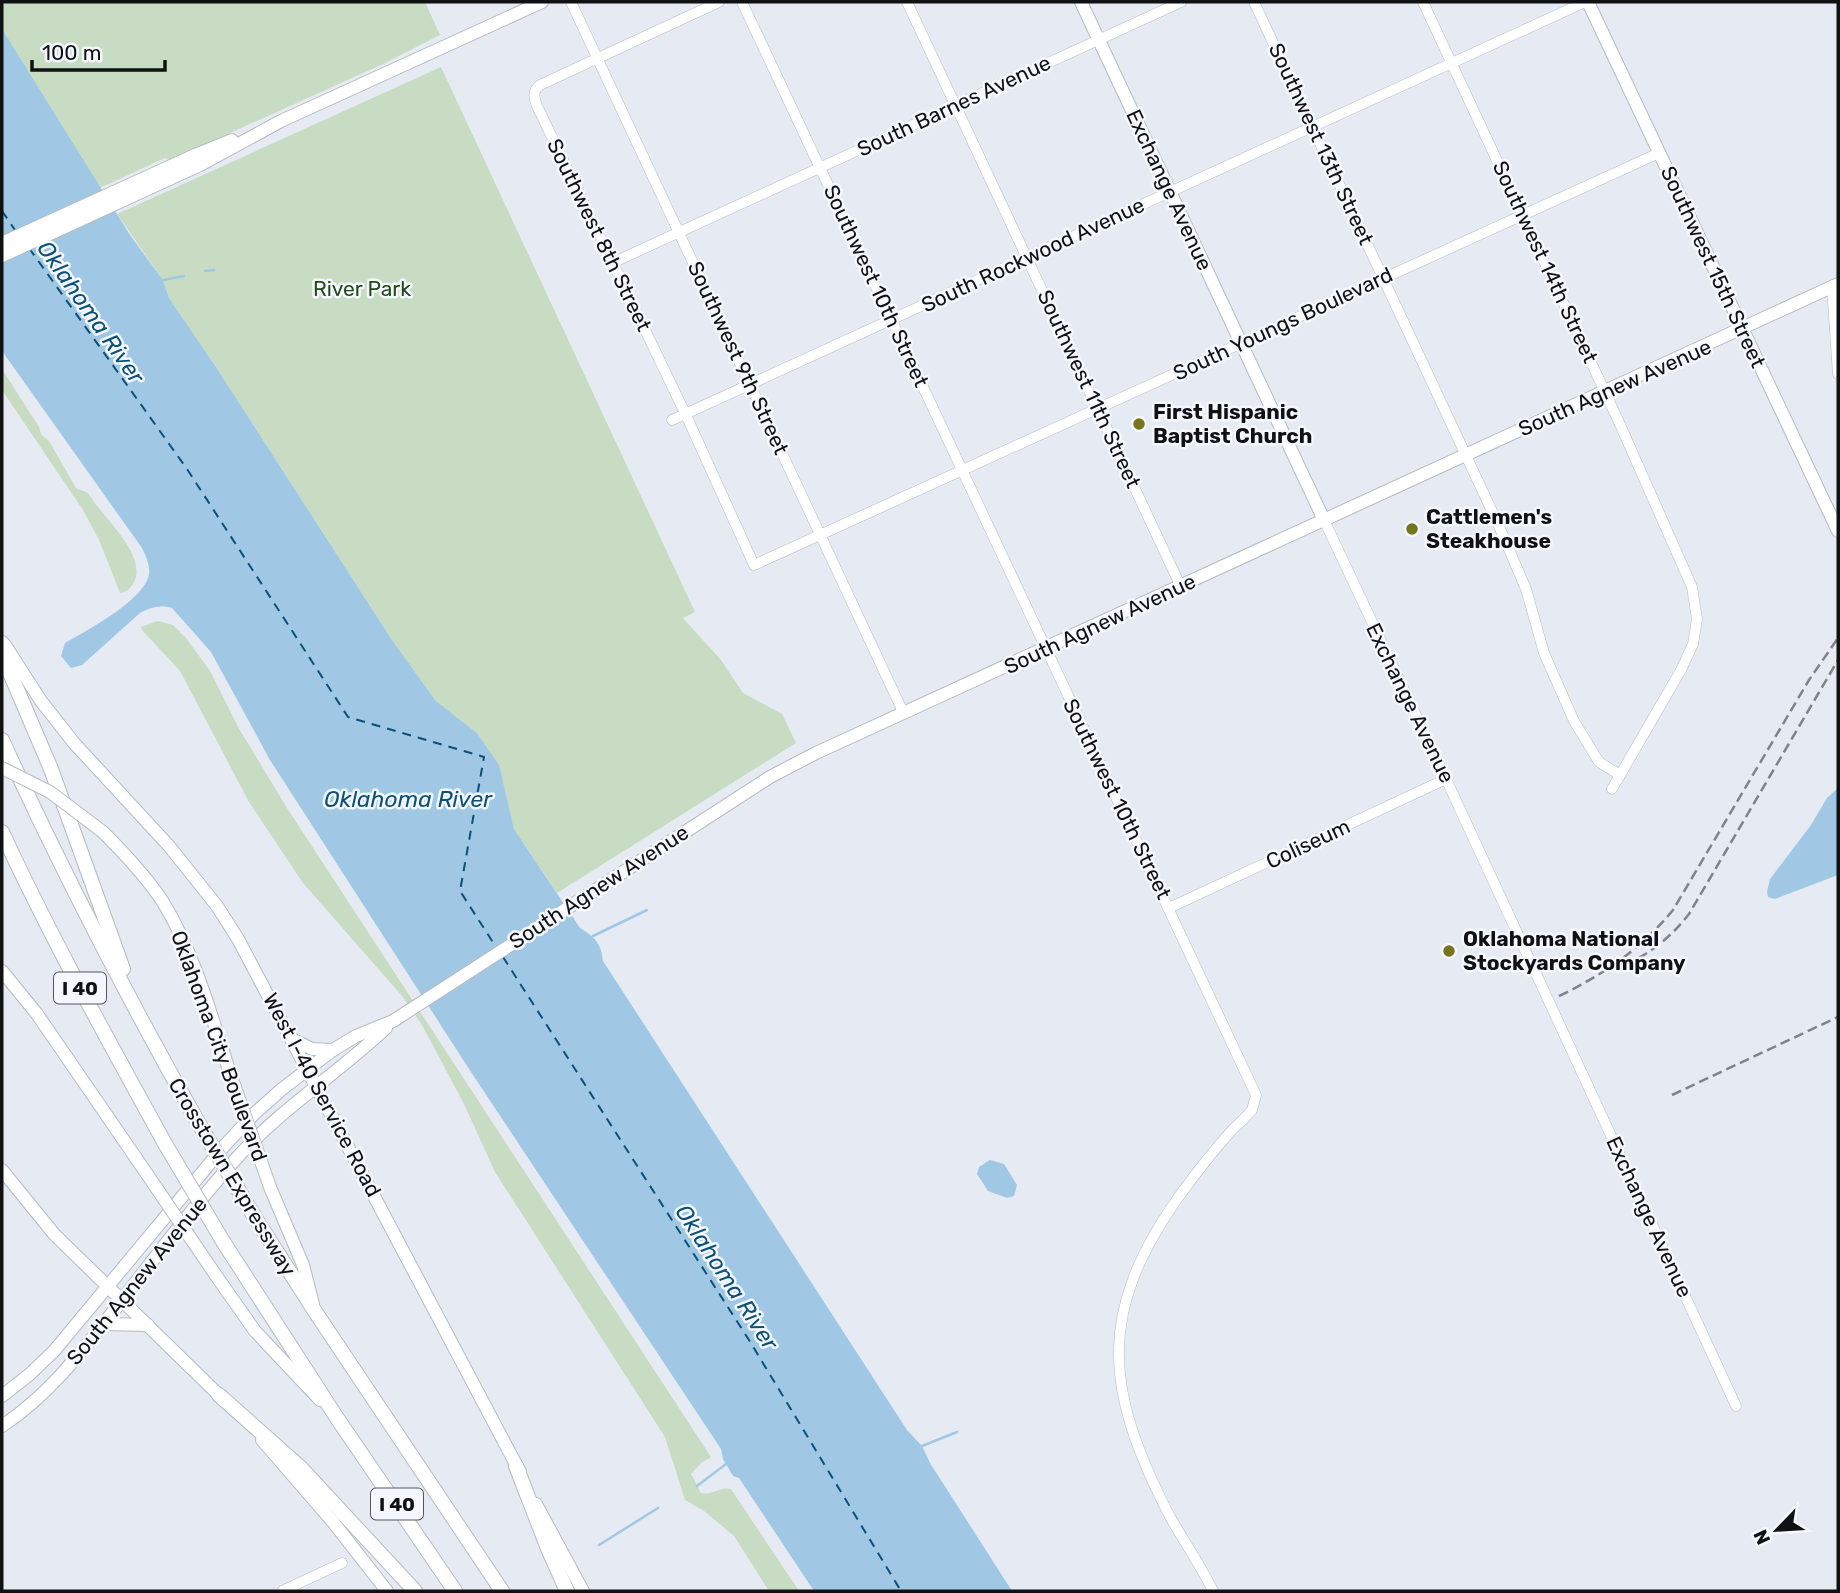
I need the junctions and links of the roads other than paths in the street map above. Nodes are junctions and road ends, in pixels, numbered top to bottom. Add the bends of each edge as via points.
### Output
1 (542, 2) edge
2 (572, 2) edge
3 (719, 2) edge
4 (742, 2) edge
5 (907, 2) edge
6 (1081, 2) edge
7 (1181, 2) edge
8 (1254, 2) edge
9 (1423, 2) edge
10 (1587, 2) edge
11 (1099, 40) junction
12 (598, 59) junction
13 (1452, 63) junction
14 (956, 105) junction
15 (1312, 126) junction
16 (1659, 153) junction
17 (820, 167) junction
18 (176, 170) junction
19 (1170, 192) junction
20 (1523, 214) junction
21 (679, 231) junction
22 (2, 243) edge
23 (2, 256) edge
24 (1027, 258) junction
25 (612, 263) junction
26 (1383, 278) junction
27 (1835, 285) edge
28 (892, 320) junction
29 (1742, 330) junction
30 (1241, 343) junction
31 (1838, 374) edge
32 (750, 384) junction
33 (1605, 392) junction
34 (1098, 409) junction
35 (686, 415) junction
36 (672, 420) dead end
37 (1466, 456) junction
38 (963, 470) junction
39 (1324, 520) junction
40 (1838, 531) edge
41 (822, 535) junction
42 (754, 565) joint
43 (1181, 587) junction
44 (2, 641) edge
45 (1045, 649) junction
46 (904, 714) junction
47 (2, 740) edge
48 (2, 768) edge
49 (1620, 775) junction
50 (1446, 779) junction
51 (1612, 789) dead end
52 (2, 832) edge
53 (1169, 908) junction
54 (2, 971) edge
55 (393, 1021) junction
56 (144, 1027) junction
57 (292, 1038) junction
58 (333, 1050) junction
59 (308, 1068) junction
60 (316, 1084) junction
61 (2, 1170) edge
62 (108, 1287) junction
63 (122, 1300) junction
64 (316, 1313) junction
65 (104, 1324) junction
66 (148, 1325) junction
67 (30, 1374) junction
68 (47, 1391) junction
69 (219, 1395) junction
70 (2, 1396) edge
71 (1736, 1406) dead end
72 (337, 1418) junction
73 (2, 1426) edge
74 (516, 1466) junction
75 (342, 1563) dead end
76 (1212, 1589) edge
77 (282, 1591) edge
78 (387, 1591) edge
79 (415, 1591) edge
80 (455, 1591) edge
81 (502, 1591) edge
82 (567, 1591) edge
83 (583, 1591) edge
84 (1222, 1591) edge

1 - 18 main road
2 - 12 street, Southwest 9th Street
3 - 12 street, Southwest 8th Street
4 - 17 street, Southwest 10th Street
5 - 14 street, Southwest 11th Street
6 - 11 main road, Exchange Avenue
7 - 11 street, South Barnes Avenue
8 - 15 street, Southwest 13th Street
9 - 13 street, Southwest 14th Street
10 - 13 street, South Rockwood Avenue
10 - 16 main road, Southwest 15th Street
11 - 14 street, South Barnes Avenue
11 - 19 main road, Exchange Avenue
12 - 21 street, Southwest 9th Street
12 - 25 street, Southwest 8th Street via 540,85 534,94
13 - 15 street, South Rockwood Avenue
13 - 20 street, Southwest 14th Street
14 - 17 street, South Barnes Avenue
14 - 24 street, Southwest 11th Street
15 - 19 street, South Rockwood Avenue
15 - 26 street, Southwest 13th Street
16 - 20 street, South Youngs Boulevard
16 - 29 main road, Southwest 15th Street
17 - 21 street, South Barnes Avenue
17 - 28 street, Southwest 10th Street
18 - 22 main road
18 - 23 main road
19 - 24 street, South Rockwood Avenue
19 - 30 main road, Exchange Avenue
20 - 26 street, South Youngs Boulevard
20 - 33 street, Southwest 14th Street
21 - 25 street, South Barnes Avenue
21 - 32 street, Southwest 9th Street
24 - 28 street, South Rockwood Avenue
24 - 34 street, Southwest 11th Street
25 - 35 street, Southwest 8th Street
26 - 30 street, South Youngs Boulevard
26 - 37 street, Southwest 13th Street
27 - 29 main road, South Agnew Avenue
27 - 31 street
28 - 32 street, South Rockwood Avenue
28 - 38 street, Southwest 10th Street
29 - 33 main road, South Agnew Avenue
29 - 40 main road, Southwest 15th Street
30 - 34 street, South Youngs Boulevard
30 - 39 main road, Exchange Avenue
32 - 35 street, South Rockwood Avenue
32 - 41 street, Southwest 9th Street
33 - 37 main road, South Agnew Avenue
33 - 49 street, Southwest 14th Street via 1685,570 1697,619 1687,658
34 - 38 street, South Youngs Boulevard
34 - 43 street, Southwest 11th Street
35 - 36 street, South Rockwood Avenue
35 - 42 street, Southwest 8th Street
37 - 39 main road, South Agnew Avenue
37 - 49 street, Southwest 13th Street via 1523,581 1544,653 1574,721 1599,762
38 - 41 street, South Youngs Boulevard
38 - 45 street, Southwest 10th Street
39 - 43 main road, South Agnew Avenue
39 - 50 street, Exchange Avenue
41 - 42 street, South Youngs Boulevard
41 - 46 street, Southwest 9th Street
43 - 45 main road, South Agnew Avenue
44 - 56 highway via 10,673 51,769
44 - 57 main road, West I-40 Service Road via 67,735 217,906
45 - 46 main road, South Agnew Avenue
45 - 53 street, Southwest 10th Street
46 - 55 main road, South Agnew Avenue via 770,777
47 - 56 highway, Crosstown Expressway / I 40
48 - 64 main road, Oklahoma City Boulevard, bridge via 50,792 103,832 146,879 174,922 198,975 270,1187 303,1265
49 - 51 street, Southwest 14th Street
50 - 53 street, Coliseum
50 - 71 street, Exchange Avenue
52 - 72 highway, Crosstown Expressway / I 40, bridge via 164,1142
53 - 76 street, Southwest 10th Street via 1253,1086 1255,1103 1184,1190 1141,1259 1122,1314 1119,1370 1124,1405 1140,1453
54 - 72 main road, bridge via 37,1014 255,1331
55 - 58 main road, South Agnew Avenue
55 - 60 main road, South Agnew Avenue
56 - 64 highway, Crosstown Expressway / I 40, bridge
57 - 58 main road via 312,1049
57 - 59 main road, West I-40 Service Road
58 - 59 main road, South Agnew Avenue
59 - 60 main road, West I-40 Service Road
59 - 62 main road, South Agnew Avenue via 225,1145
60 - 63 main road, South Agnew Avenue via 234,1161
60 - 74 main road, West I-40 Service Road
61 - 62 main road via 34,1212
62 - 63 main road
62 - 67 main road, South Agnew Avenue
63 - 65 main road, South Agnew Avenue
63 - 66 main road
64 - 81 highway, Crosstown Expressway / I 40
65 - 66 main road
65 - 68 main road, South Agnew Avenue
66 - 69 main road
67 - 68 main road
67 - 70 main road, South Agnew Avenue
68 - 73 main road, South Agnew Avenue
69 - 78 main road via 295,1476
69 - 79 highway via 301,1468
72 - 80 highway, Crosstown Expressway / I 40
74 - 82 highway
74 - 83 main road, West I-40 Service Road
75 - 77 street
76 - 84 street, Southwest 10th Street

